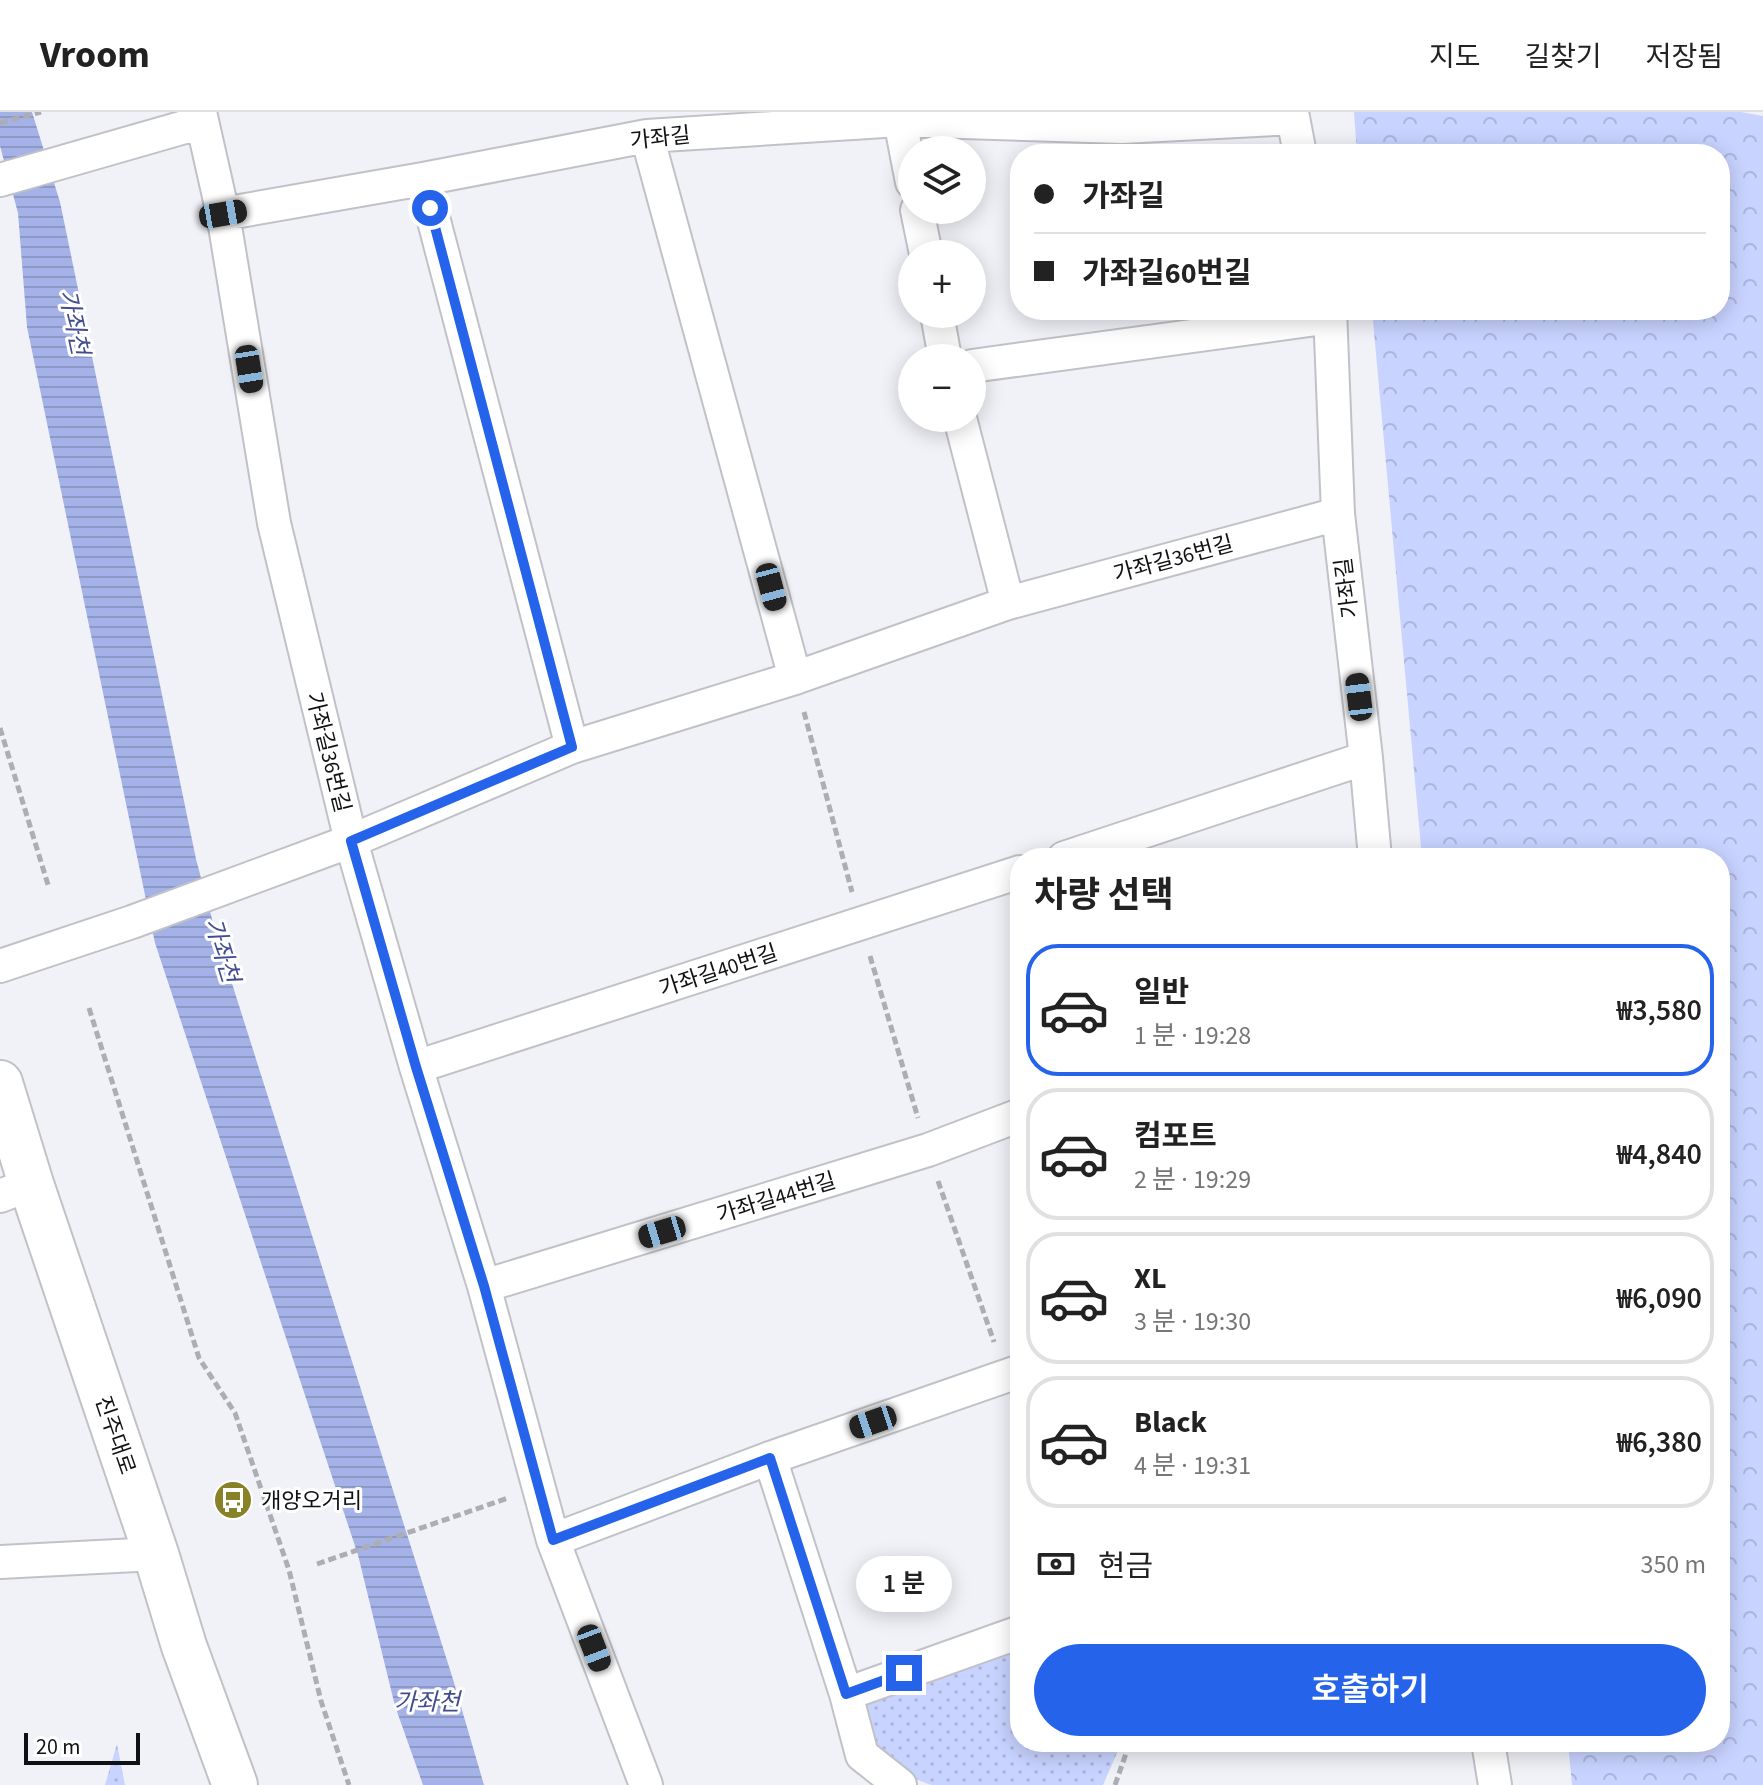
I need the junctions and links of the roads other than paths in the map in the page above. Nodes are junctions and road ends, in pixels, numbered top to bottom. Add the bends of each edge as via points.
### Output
1 (1292, 115) edge
2 (201, 117) edge
3 (900, 120) junction
4 (647, 136) junction
5 (903, 136) edge
6 (1298, 144) edge
7 (423, 179) junction
8 (0, 180) edge
9 (223, 214) junction
10 (1284, 320) edge
11 (1331, 320) edge
12 (986, 364) edge
13 (964, 432) edge
14 (1338, 514) junction
15 (1008, 603) junction
16 (795, 678) junction
17 (572, 747) junction
18 (1366, 758) junction
19 (351, 841) junction
20 (1094, 848) edge
21 (1374, 848) edge
22 (1010, 875) edge
23 (0, 966) edge
24 (416, 1067) junction
25 (0, 1083) edge
26 (1010, 1119) edge
27 (16, 1190) edge
28 (484, 1286) junction
29 (1010, 1375) edge
30 (770, 1458) junction
31 (553, 1540) junction
32 (156, 1554) junction
33 (0, 1562) edge
34 (1010, 1636) edge
35 (846, 1694) junction
36 (1490, 1752) edge
37 (235, 1785) edge
38 (646, 1785) edge
39 (900, 1785) edge
40 (1495, 1785) edge

1 - 3 street, 가좌길 via 1122,127
1 - 6 street, 가좌길
2 - 8 street
2 - 9 street
3 - 4 street, 가좌길
3 - 5 street
4 - 7 street, 가좌길
4 - 16 street
7 - 9 street, 가좌길
7 - 17 street
9 - 19 street, 가좌길36번길 via 274,523
10 - 12 street, 가좌길
11 - 14 street, 가좌길
13 - 15 street
14 - 15 street, 가좌길36번길
14 - 18 street, 가좌길
15 - 16 street, 가좌길36번길
16 - 17 street, 가좌길36번길
17 - 19 street, 가좌길36번길
18 - 20 street
18 - 21 street, 가좌길
19 - 23 street
19 - 24 street
22 - 24 street, 가좌길40번길
24 - 28 street
25 - 27 street, 진주대로
26 - 28 street, 가좌길44번길 via 928,1150
27 - 32 street, 진주대로
28 - 31 street
29 - 30 street
30 - 31 street
30 - 35 street
31 - 38 street
32 - 33 street
32 - 37 street, 진주대로
34 - 35 street
35 - 39 street via 862,1755
36 - 40 street

